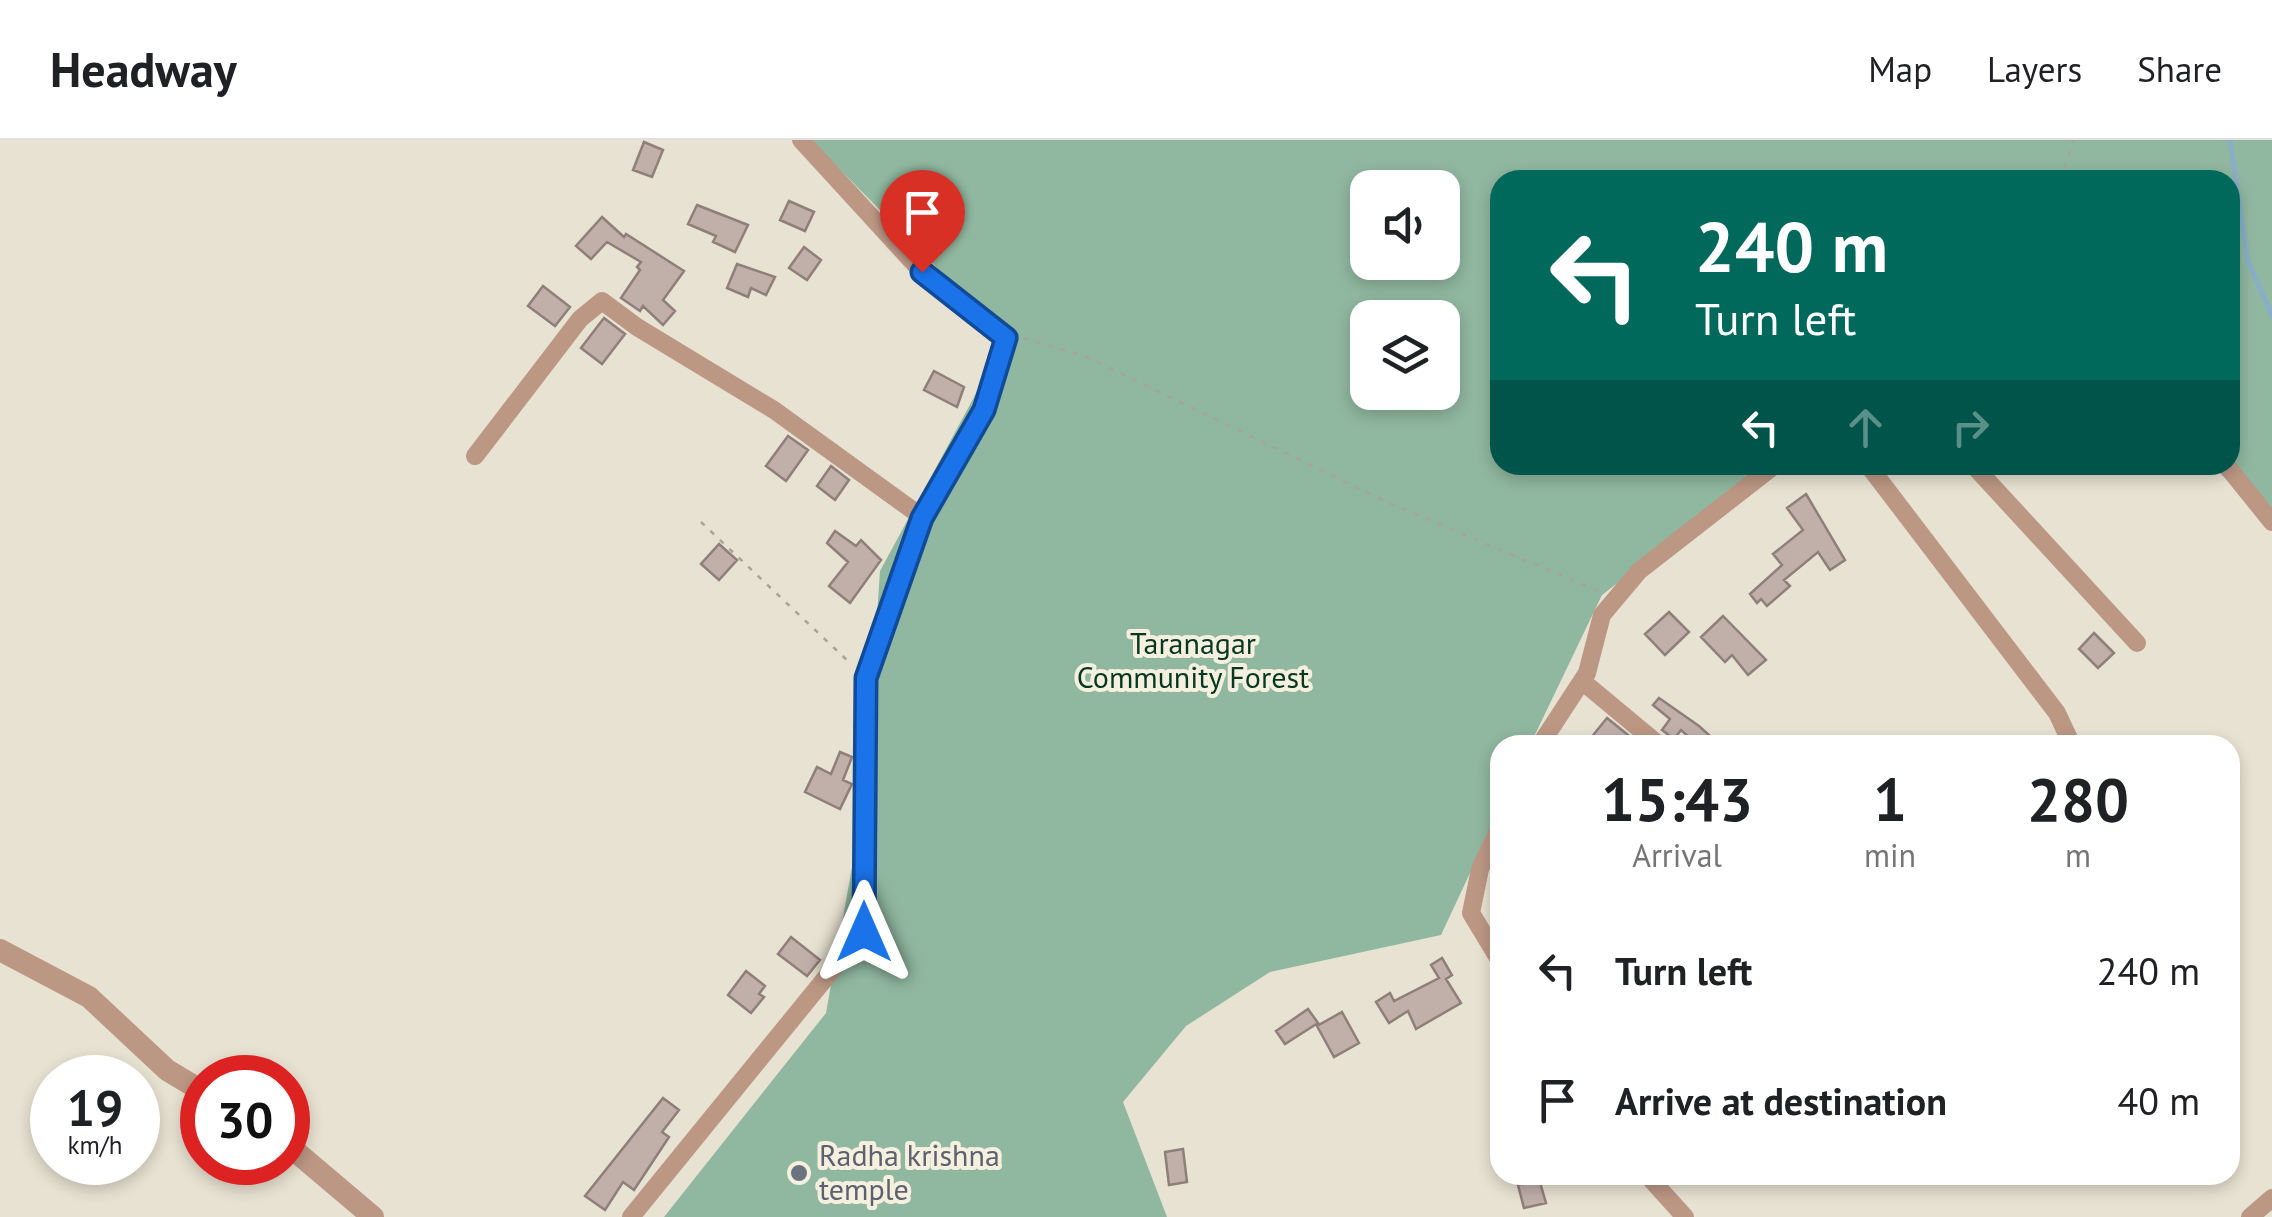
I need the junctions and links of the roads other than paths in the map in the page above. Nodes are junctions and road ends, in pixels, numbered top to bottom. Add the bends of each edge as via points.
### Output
1 (802, 140) edge
2 (474, 456) dead end
3 (1762, 475) edge
4 (1876, 475) edge
5 (1982, 475) edge
6 (2234, 475) edge
7 (922, 518) junction
8 (2272, 522) edge
9 (2137, 643) dead end
10 (1582, 680) junction
11 (1546, 735) edge
12 (1648, 735) edge
13 (2067, 735) edge
14 (1490, 848) edge
15 (1490, 945) edge
16 (0, 950) edge
17 (180, 1077) edge
18 (310, 1163) edge
19 (1655, 1185) edge
20 (2272, 1198) edge
21 (374, 1217) edge
22 (631, 1217) edge
23 (1684, 1217) edge
24 (2250, 1217) edge

1 - 7 street via 922,272 1006,338 984,410
2 - 7 street via 580,319 602,301 774,410
3 - 10 street via 1638,571 1602,615
4 - 13 street
5 - 9 street
6 - 8 street
7 - 22 street via 866,678 864,932
10 - 11 street
10 - 12 street
14 - 15 street via 1471,913
16 - 17 street via 89,997
18 - 21 street
19 - 23 street
20 - 24 street

